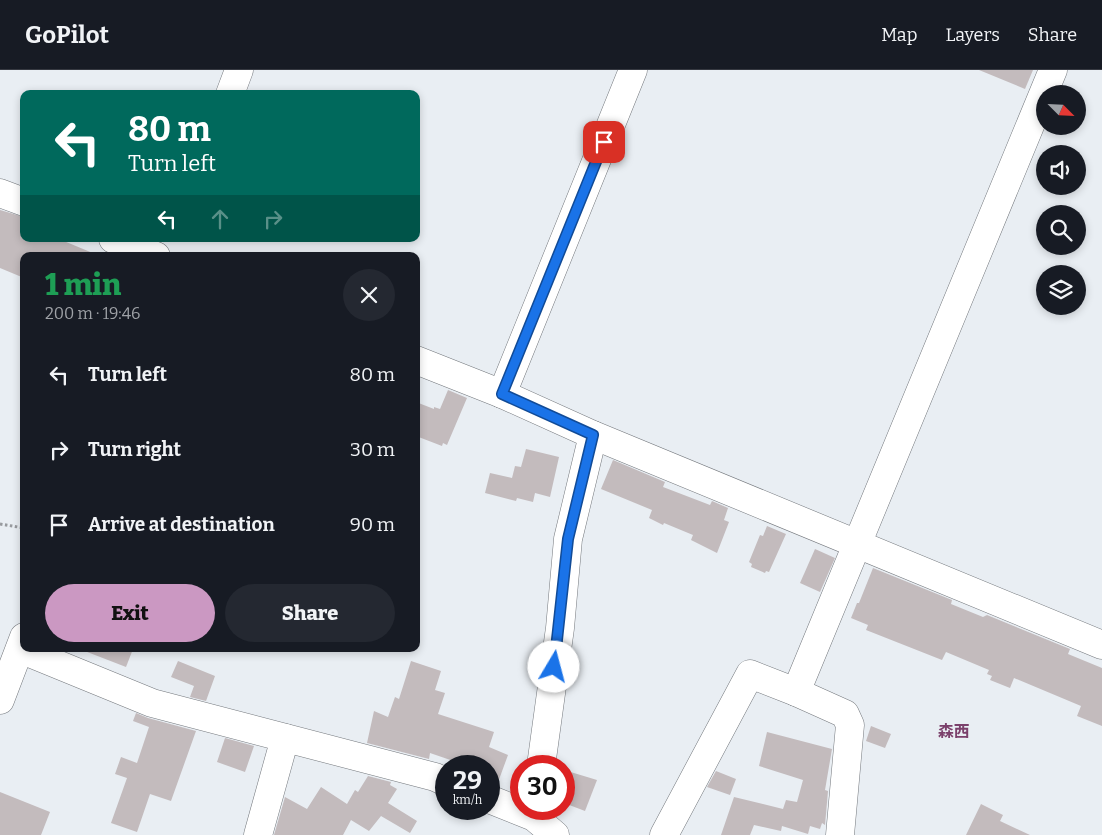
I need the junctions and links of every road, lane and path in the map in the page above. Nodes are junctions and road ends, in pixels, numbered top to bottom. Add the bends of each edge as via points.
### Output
1 (240, 70) edge
2 (633, 70) edge
3 (1053, 70) edge
4 (232, 90) edge
5 (0, 192) edge
6 (20, 200) edge
7 (121, 242) edge
8 (146, 252) edge
9 (420, 362) edge
10 (502, 394) junction
11 (593, 435) junction
12 (0, 524) edge
13 (20, 527) edge
14 (857, 543) junction
15 (1102, 645) edge
16 (20, 648) edge
17 (42, 652) edge
18 (796, 692) junction
19 (0, 700) edge
20 (285, 738) junction
21 (543, 755) edge
22 (435, 777) edge
23 (541, 820) edge
24 (258, 835) edge
25 (555, 835) edge
26 (664, 835) edge
27 (840, 835) edge

1 - 4 street
2 - 10 street
3 - 14 street
5 - 6 street
7 - 8 street
9 - 10 street
10 - 11 street
11 - 14 street
11 - 21 street via 568,539
12 - 13 path
14 - 15 street
14 - 18 street
16 - 19 street
17 - 20 street via 152,703
18 - 26 street via 750,674
18 - 27 street via 845,714 850,725
20 - 22 street
20 - 24 street
23 - 25 street

